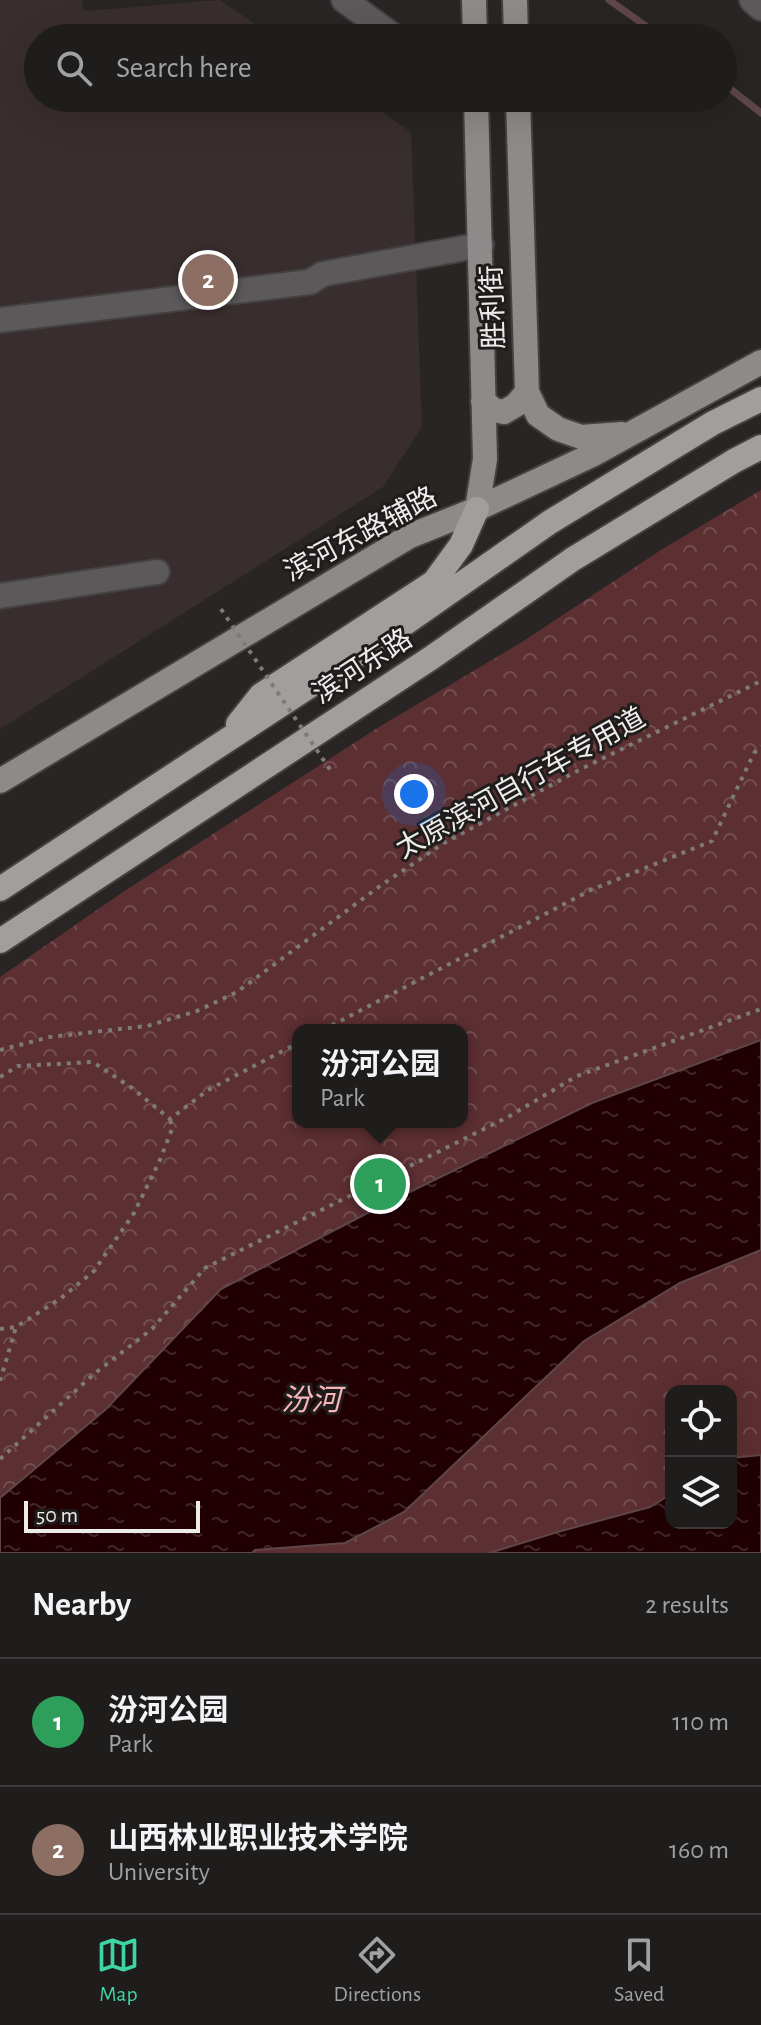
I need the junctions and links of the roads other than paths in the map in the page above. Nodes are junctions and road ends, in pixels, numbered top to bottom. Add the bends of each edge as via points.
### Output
1 (344, 0) edge
2 (474, 0) edge
3 (515, 0) edge
4 (752, 0) edge
5 (761, 8) edge
6 (377, 24) edge
7 (475, 24) edge
8 (516, 24) edge
9 (476, 112) edge
10 (518, 112) edge
11 (481, 245) junction
12 (0, 320) edge
13 (761, 362) edge
14 (527, 392) junction
15 (761, 399) edge
16 (483, 401) junction
17 (629, 434) junction
18 (761, 447) edge
19 (477, 509) junction
20 (157, 572) dead end
21 (0, 596) edge
22 (223, 743) junction
23 (0, 781) edge
24 (0, 889) edge
25 (0, 941) edge

1 - 6 street
2 - 7 main road
3 - 8 main road
4 - 5 street
9 - 11 main road, 胜利街
10 - 14 main road, 胜利街
11 - 12 street via 323,274 310,282
11 - 16 main road, 胜利街
13 - 17 main road, 滨河东路辅路
14 - 16 main road via 504,412
14 - 17 main road via 538,415 558,429 581,437
15 - 22 highway, 滨河东路 via 550,522
16 - 19 main road, 胜利街 via 485,459
17 - 19 main road, 滨河东路辅路
18 - 25 highway, 滨河东路 via 573,559
19 - 22 highway via 461,545 434,582 261,695
19 - 23 main road, 滨河东路辅路 via 410,536
20 - 21 street
22 - 24 highway, 滨河东路

